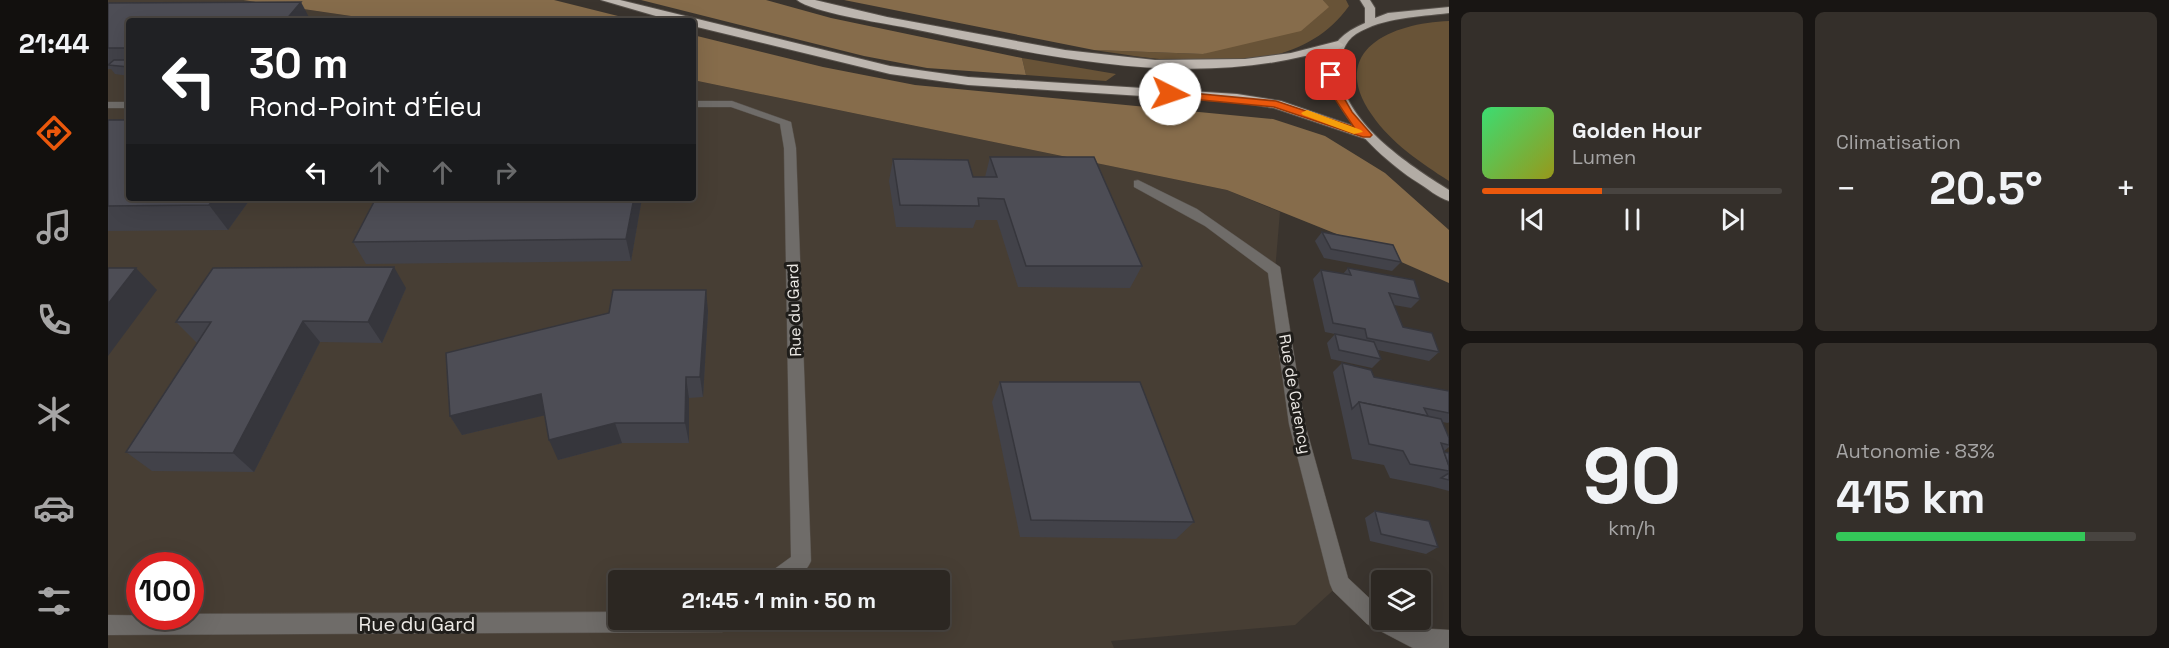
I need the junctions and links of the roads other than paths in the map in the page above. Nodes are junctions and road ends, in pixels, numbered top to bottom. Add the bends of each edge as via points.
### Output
1 (607, 0) edge
2 (803, 0) edge
3 (1365, 0) edge
4 (1449, 10) edge
5 (676, 18) edge
6 (1370, 22) junction
7 (696, 23) edge
8 (1338, 45) junction
9 (696, 104) edge
10 (108, 105) edge
11 (126, 105) edge
12 (1366, 135) junction
13 (1138, 184) dead end
14 (1449, 196) edge
15 (789, 570) edge
16 (608, 623) edge
17 (108, 625) edge
18 (1449, 640) edge

1 - 5 highway
2 - 8 highway via 1076,57 1139,64 1186,67 1274,61
3 - 6 highway via 1370,8
4 - 6 highway via 1396,15
6 - 8 highway
7 - 12 highway via 890,70 968,81 1237,98 1276,104
8 - 12 highway via 1331,75 1336,93
9 - 15 street, Rue du Gard via 732,104 785,122 790,148 801,561
10 - 11 street
12 - 14 highway via 1399,163
13 - 18 street, Rue de Carency via 1168,197 1231,235 1275,271 1297,424 1340,584 1374,617 1414,638
16 - 17 street, Rue du Gard

